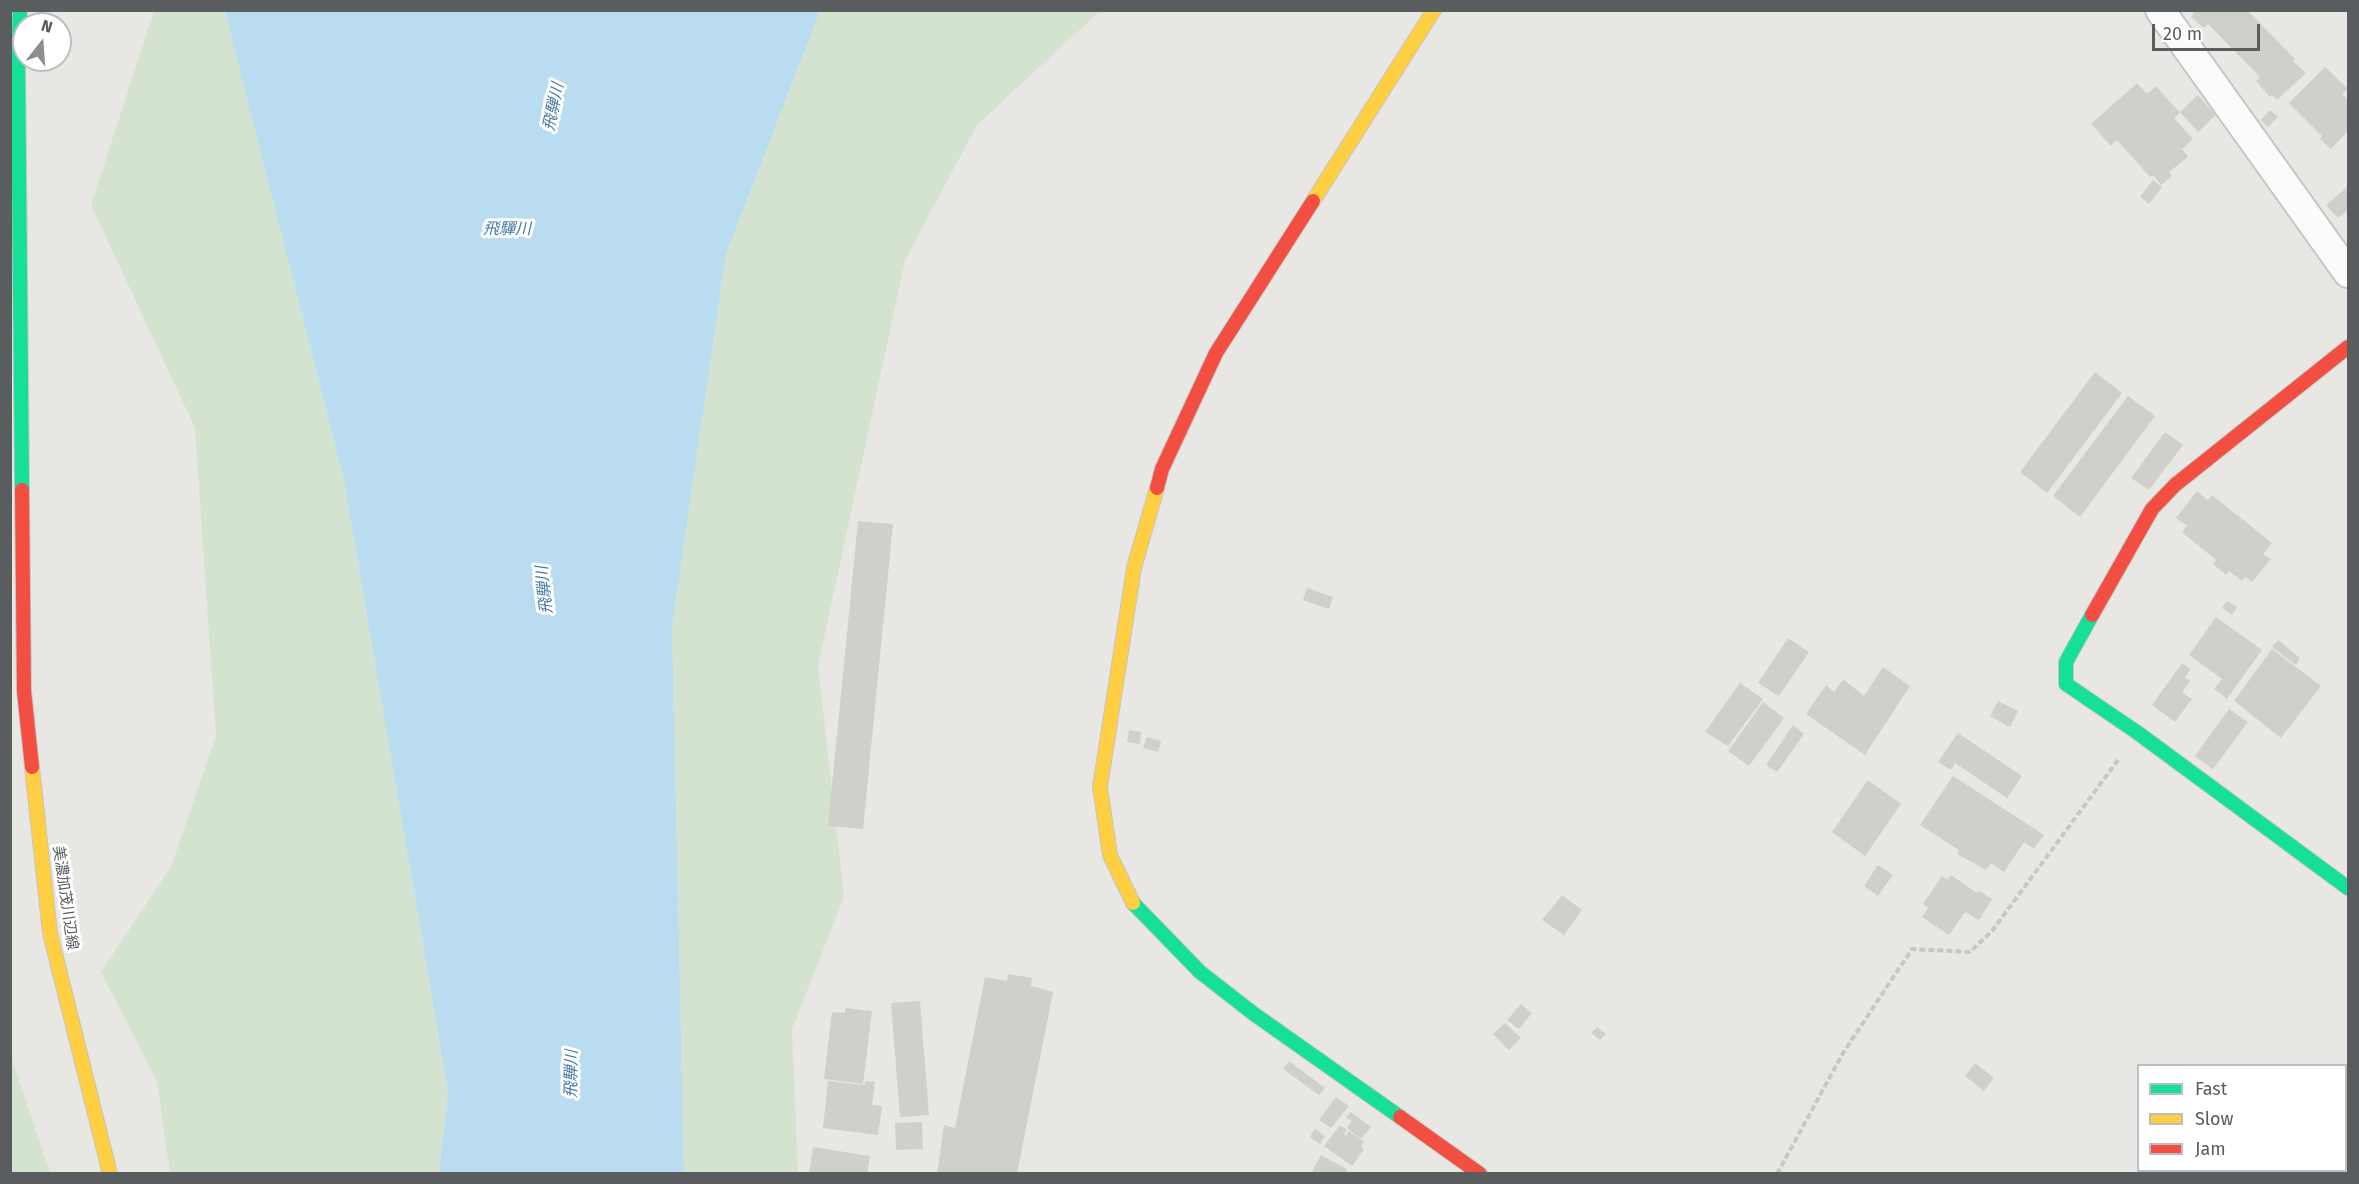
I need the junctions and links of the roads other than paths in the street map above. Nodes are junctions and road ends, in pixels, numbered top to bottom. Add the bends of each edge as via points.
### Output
1 (20, 10) edge
2 (1434, 10) edge
3 (2160, 10) edge
4 (2349, 273) edge
5 (2349, 347) edge
6 (2349, 888) edge
7 (110, 1173) edge
8 (1480, 1173) edge

1 - 7 street, 美濃加茂川辺線 via 24,691 50,933
2 - 8 street via 1216,353 1162,469 1134,568 1100,787 1110,855 1134,907 1200,972 1254,1014
3 - 4 street
5 - 6 street via 2175,485 2152,509 2066,662 2066,684

